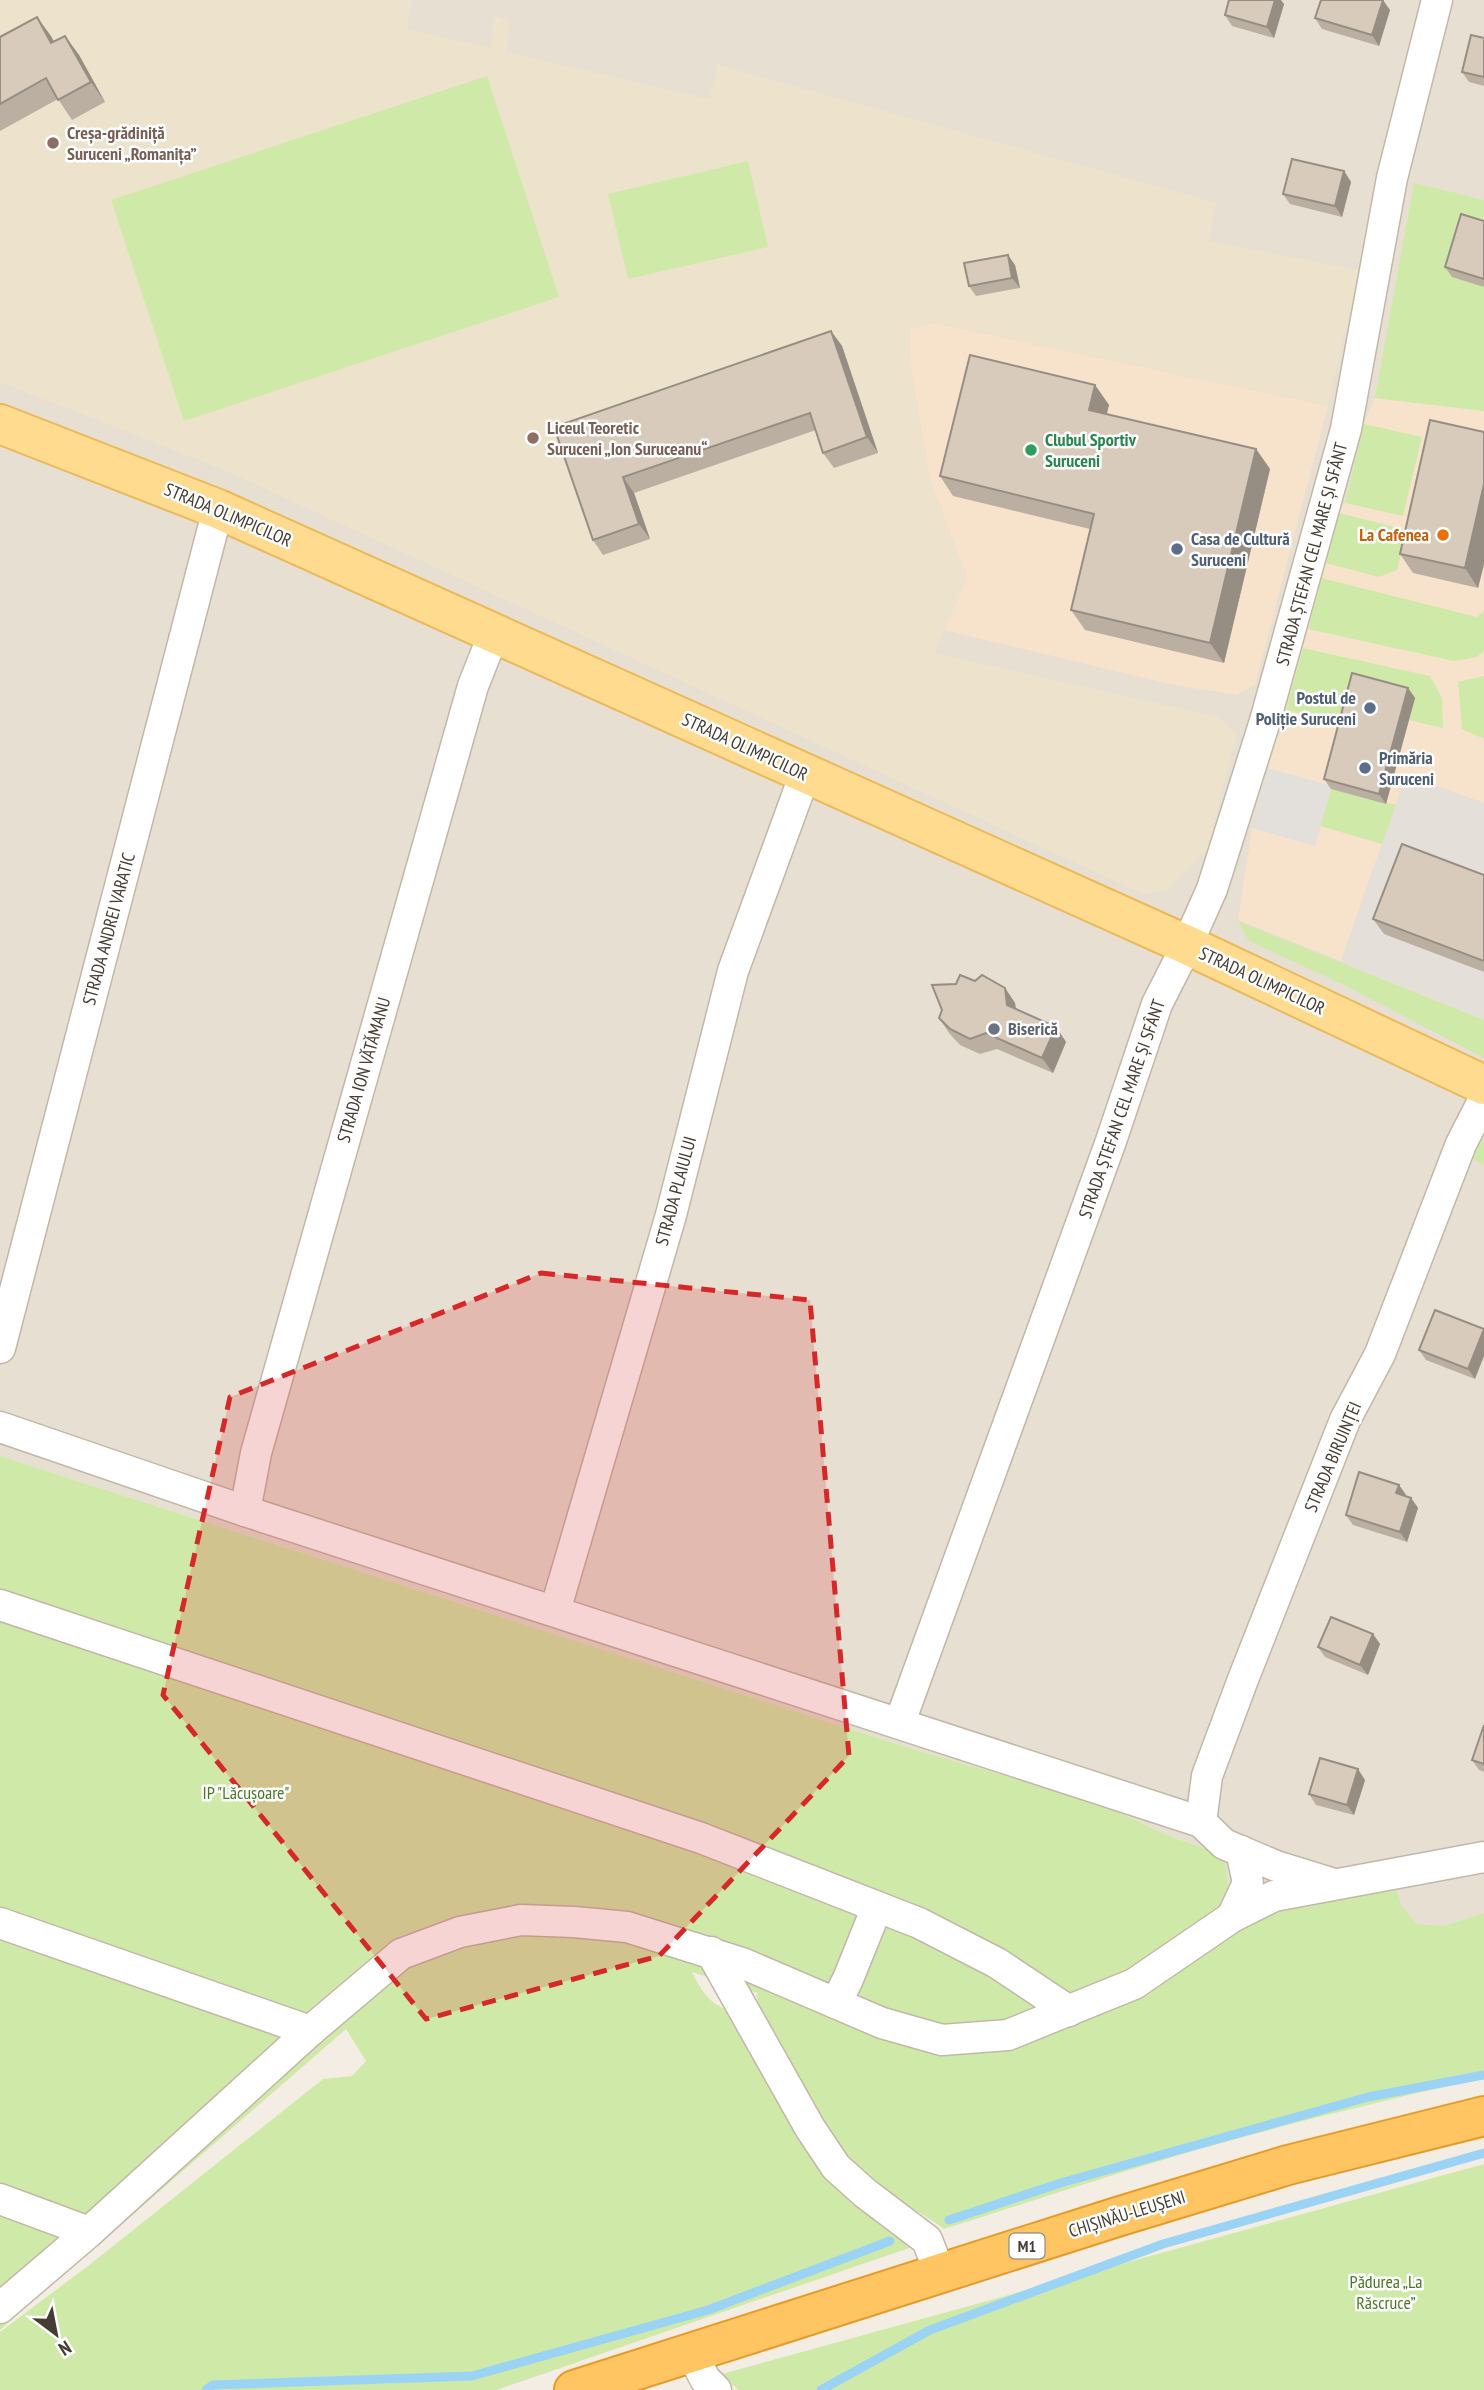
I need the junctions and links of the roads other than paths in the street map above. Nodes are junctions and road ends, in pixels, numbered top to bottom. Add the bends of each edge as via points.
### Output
1 (1437, 0) edge
2 (0, 424) edge
3 (218, 509) junction
4 (494, 633) junction
5 (805, 774) junction
6 (1187, 945) junction
7 (1484, 1085) edge
8 (1484, 1098) edge
9 (0, 1348) edge
10 (0, 1427) edge
11 (245, 1511) junction
12 (0, 1605) edge
13 (555, 1611) junction
14 (900, 1722) junction
15 (1201, 1822) junction
16 (1241, 1851) junction
17 (1484, 1857) edge
18 (1333, 1884) junction
19 (877, 1907) junction
20 (1232, 1917) junction
21 (0, 1923) edge
22 (711, 1952) junction
23 (836, 2003) junction
24 (1069, 2011) junction
25 (310, 2031) junction
26 (1484, 2116) edge
27 (0, 2199) edge
28 (89, 2232) junction
29 (940, 2273) junction
30 (0, 2308) edge
31 (702, 2378) edge
32 (574, 2390) edge

1 - 6 street, STRADA ȘTEFAN CEL MARE ȘI SFÂNT via 1392,178 1346,429 1265,720 1212,889
2 - 3 main road, STRADA OLIMPICILOR
3 - 4 main road, STRADA OLIMPICILOR
3 - 9 street, STRADA ANDREI VARATIC
4 - 5 main road, STRADA OLIMPICILOR
4 - 11 street, STRADA ION VĂTĂMANU via 465,713 256,1453
5 - 6 main road, STRADA OLIMPICILOR
5 - 13 street, STRADA PLAIULUI via 733,971 671,1215
6 - 7 main road, STRADA OLIMPICILOR
6 - 14 street, STRADA ȘTEFAN CEL MARE ȘI SFÂNT via 1157,1004
8 - 15 street, STRADA BIRUINȚEI via 1461,1144 1380,1354 1345,1420 1242,1682 1207,1776
10 - 11 street
11 - 13 street
12 - 19 street via 701,1838
13 - 14 street
14 - 15 street
15 - 16 street via 1224,1844
16 - 18 street
16 - 20 street via 1248,1883
17 - 18 street
18 - 20 street via 1274,1896
19 - 23 street
19 - 24 street via 997,1963
20 - 24 street via 1134,1983
21 - 25 street
22 - 23 street
22 - 25 street via 627,1927 574,1922 522,1920 460,1931 401,1954
22 - 29 street via 836,2167 928,2240
23 - 24 street via 882,2023 942,2040 1008,2035
25 - 28 street
26 - 29 highway, CHIȘINĂU-LEUȘENI / M1 via 1275,2169
27 - 28 street
28 - 30 street
29 - 31 highway, CHIȘINĂU-LEUȘENI / M1
31 - 32 highway, CHIȘINĂU-LEUȘENI / M1

